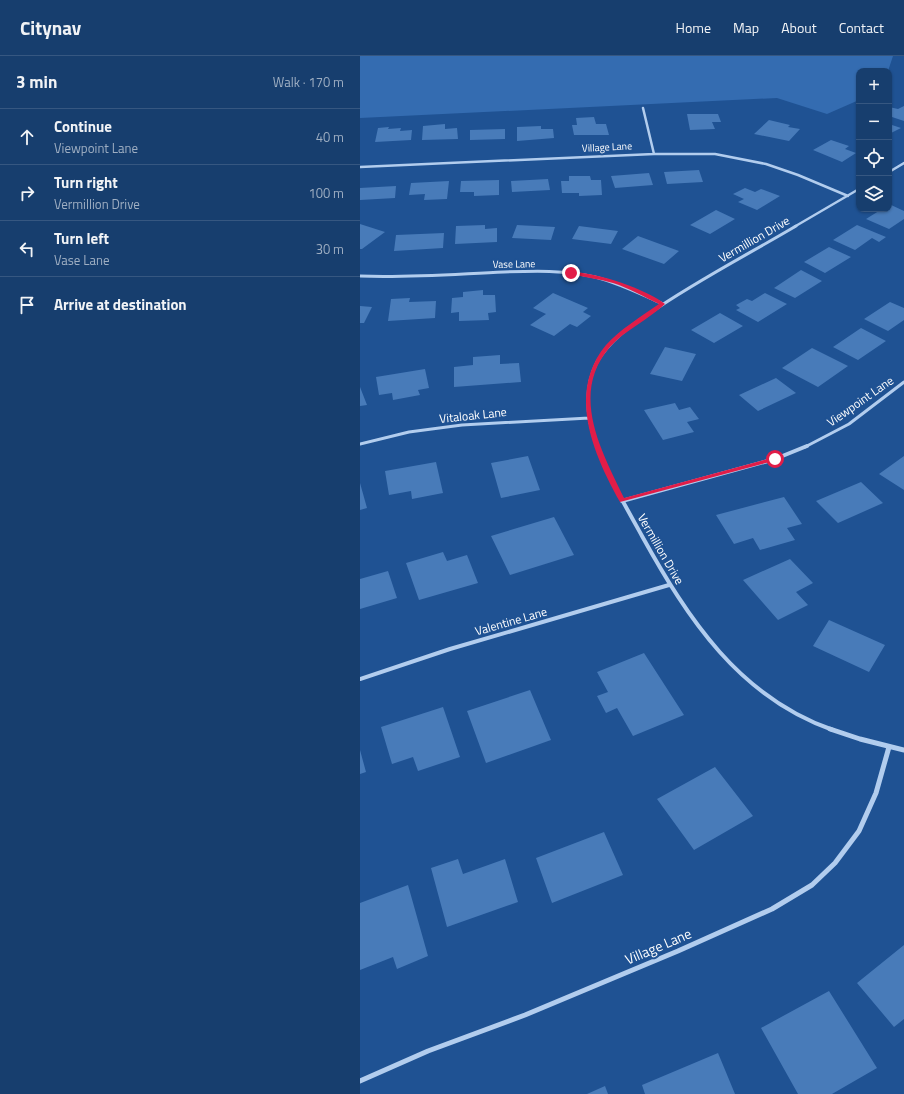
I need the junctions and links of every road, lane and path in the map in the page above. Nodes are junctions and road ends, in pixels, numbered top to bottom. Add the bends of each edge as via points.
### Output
1 (643, 108) dead end
2 (654, 154) junction
3 (904, 163) edge
4 (360, 167) edge
5 (892, 170) edge
6 (856, 191) edge
7 (848, 196) junction
8 (360, 276) edge
9 (663, 304) junction
10 (904, 382) edge
11 (589, 418) junction
12 (360, 444) edge
13 (622, 501) junction
14 (669, 585) junction
15 (360, 678) edge
16 (889, 747) junction
17 (904, 750) edge
18 (360, 1081) edge

1 - 2 street
2 - 4 street, Village Lane
2 - 7 street, Village Lane via 698,153 740,158 798,175
3 - 5 street
6 - 7 street, Vermillion Drive
7 - 9 street, Vermillion Drive
8 - 9 street, Vase Lane via 522,271 571,273 615,282
9 - 11 street, Vermillion Drive via 608,346 598,361 590,381 587,401
10 - 13 street, Viewpoint Lane via 849,424 806,447 775,459
11 - 12 street, Vitaloak Lane via 462,425 409,432
11 - 13 street, Vermillion Drive via 597,448
13 - 14 street, Vermillion Drive
14 - 15 street, Valentine Lane
14 - 16 street, Vermillion Drive via 684,610 713,647 747,680 788,710 822,726
16 - 17 street, Vermillion Drive
16 - 18 street, Village Lane via 876,793 859,831 835,863 812,885 772,909 678,951 525,1015 428,1051

